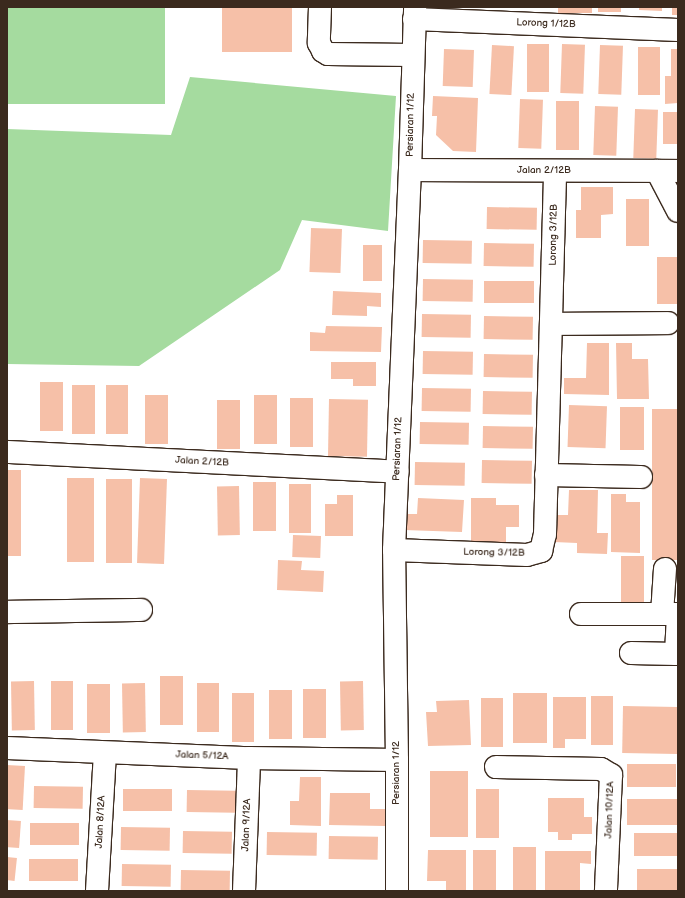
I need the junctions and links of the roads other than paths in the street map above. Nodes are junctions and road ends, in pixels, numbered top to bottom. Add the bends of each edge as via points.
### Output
1 (320, 7) edge
2 (414, 13) edge
3 (678, 30) edge
4 (412, 55) junction
5 (410, 170) junction
6 (555, 171) junction
7 (668, 171) edge
8 (678, 211) edge
9 (668, 323) dead end
10 (552, 324) junction
11 (7, 452) edge
12 (397, 472) junction
13 (546, 475) junction
14 (641, 477) dead end
15 (394, 550) junction
16 (665, 569) dead end
17 (141, 610) dead end
18 (7, 612) edge
19 (581, 614) dead end
20 (662, 614) junction
21 (631, 653) dead end
22 (7, 748) edge
23 (105, 753) junction
24 (249, 758) junction
25 (397, 760) junction
26 (496, 767) dead end
27 (97, 891) edge
28 (244, 891) edge
29 (397, 891) edge
30 (606, 891) edge

1 - 4 street via 319,43 328,54
2 - 3 street, Lorong 1/12B
2 - 4 street, Persiaran 1/12
4 - 5 street, Persiaran 1/12
5 - 6 street, Jalan 2/12B
5 - 12 street, Persiaran 1/12
6 - 7 street, Jalan 2/12B
6 - 10 street, Lorong 3/12B
7 - 8 street
9 - 10 street
10 - 13 street, Lorong 3/12B
11 - 12 street, Jalan 2/12B
12 - 15 street, Persiaran 1/12
13 - 14 street
13 - 15 street, Lorong 3/12B via 545,534 541,551 527,555
15 - 25 street, Persiaran 1/12
16 - 20 street
17 - 18 street
19 - 20 street
20 - 21 street via 678,614 676,654
22 - 23 street, Jalan 5/12A
23 - 24 street, Jalan 5/12A
23 - 27 street, Jalan 8/12A
24 - 25 street, Jalan 5/12A
24 - 28 street, Jalan 9/12A
25 - 29 street, Persiaran 1/12
26 - 30 street, Jalan 10/12A via 601,769 611,775

